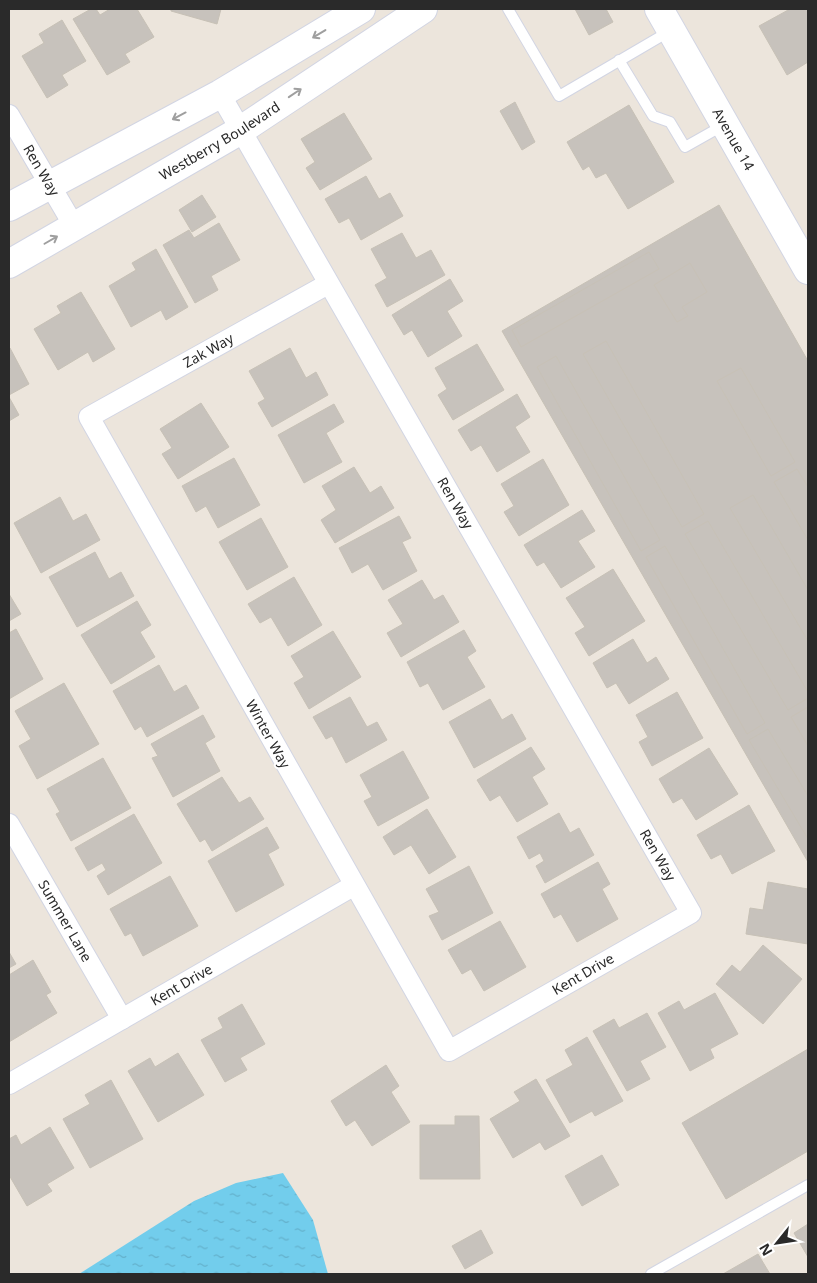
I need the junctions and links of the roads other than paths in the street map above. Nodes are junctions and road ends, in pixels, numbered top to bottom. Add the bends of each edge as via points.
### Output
1 (361, 9) edge
2 (423, 9) edge
3 (508, 9) edge
4 (665, 20) edge
5 (618, 60) junction
6 (220, 94) junction
7 (9, 115) edge
8 (725, 124) junction
9 (240, 130) junction
10 (50, 183) junction
11 (9, 207) edge
12 (74, 226) junction
13 (9, 264) edge
14 (808, 270) edge
15 (328, 284) junction
16 (89, 417) joint
17 (9, 824) edge
18 (353, 886) junction
19 (691, 913) joint
20 (122, 1019) junction
21 (449, 1051) joint
22 (9, 1084) edge
23 (808, 1185) edge
24 (651, 1274) edge

1 -> 6 street
9 -> 2 street, Westberry Boulevard
3 - 5 lane via 559,96
4 - 5 lane
4 - 8 street, Avenue 14
5 - 8 lane via 653,116 670,122 685,148
6 - 9 street, Ren Way
6 -> 10 street
7 - 10 street, Ren Way
8 - 14 street, Avenue 14
9 - 12 street, Westberry Boulevard
9 - 15 street, Ren Way
10 - 11 street
10 - 12 street, Ren Way
13 -> 12 street, Westberry Boulevard
15 - 16 street, Zak Way
15 - 19 street, Ren Way
16 - 18 street, Winter Way
17 - 20 street, Summer Lane
18 - 20 street, Kent Drive
18 - 21 street, Winter Way
19 - 21 street, Kent Drive
20 - 22 street, Kent Drive
23 - 24 lane

